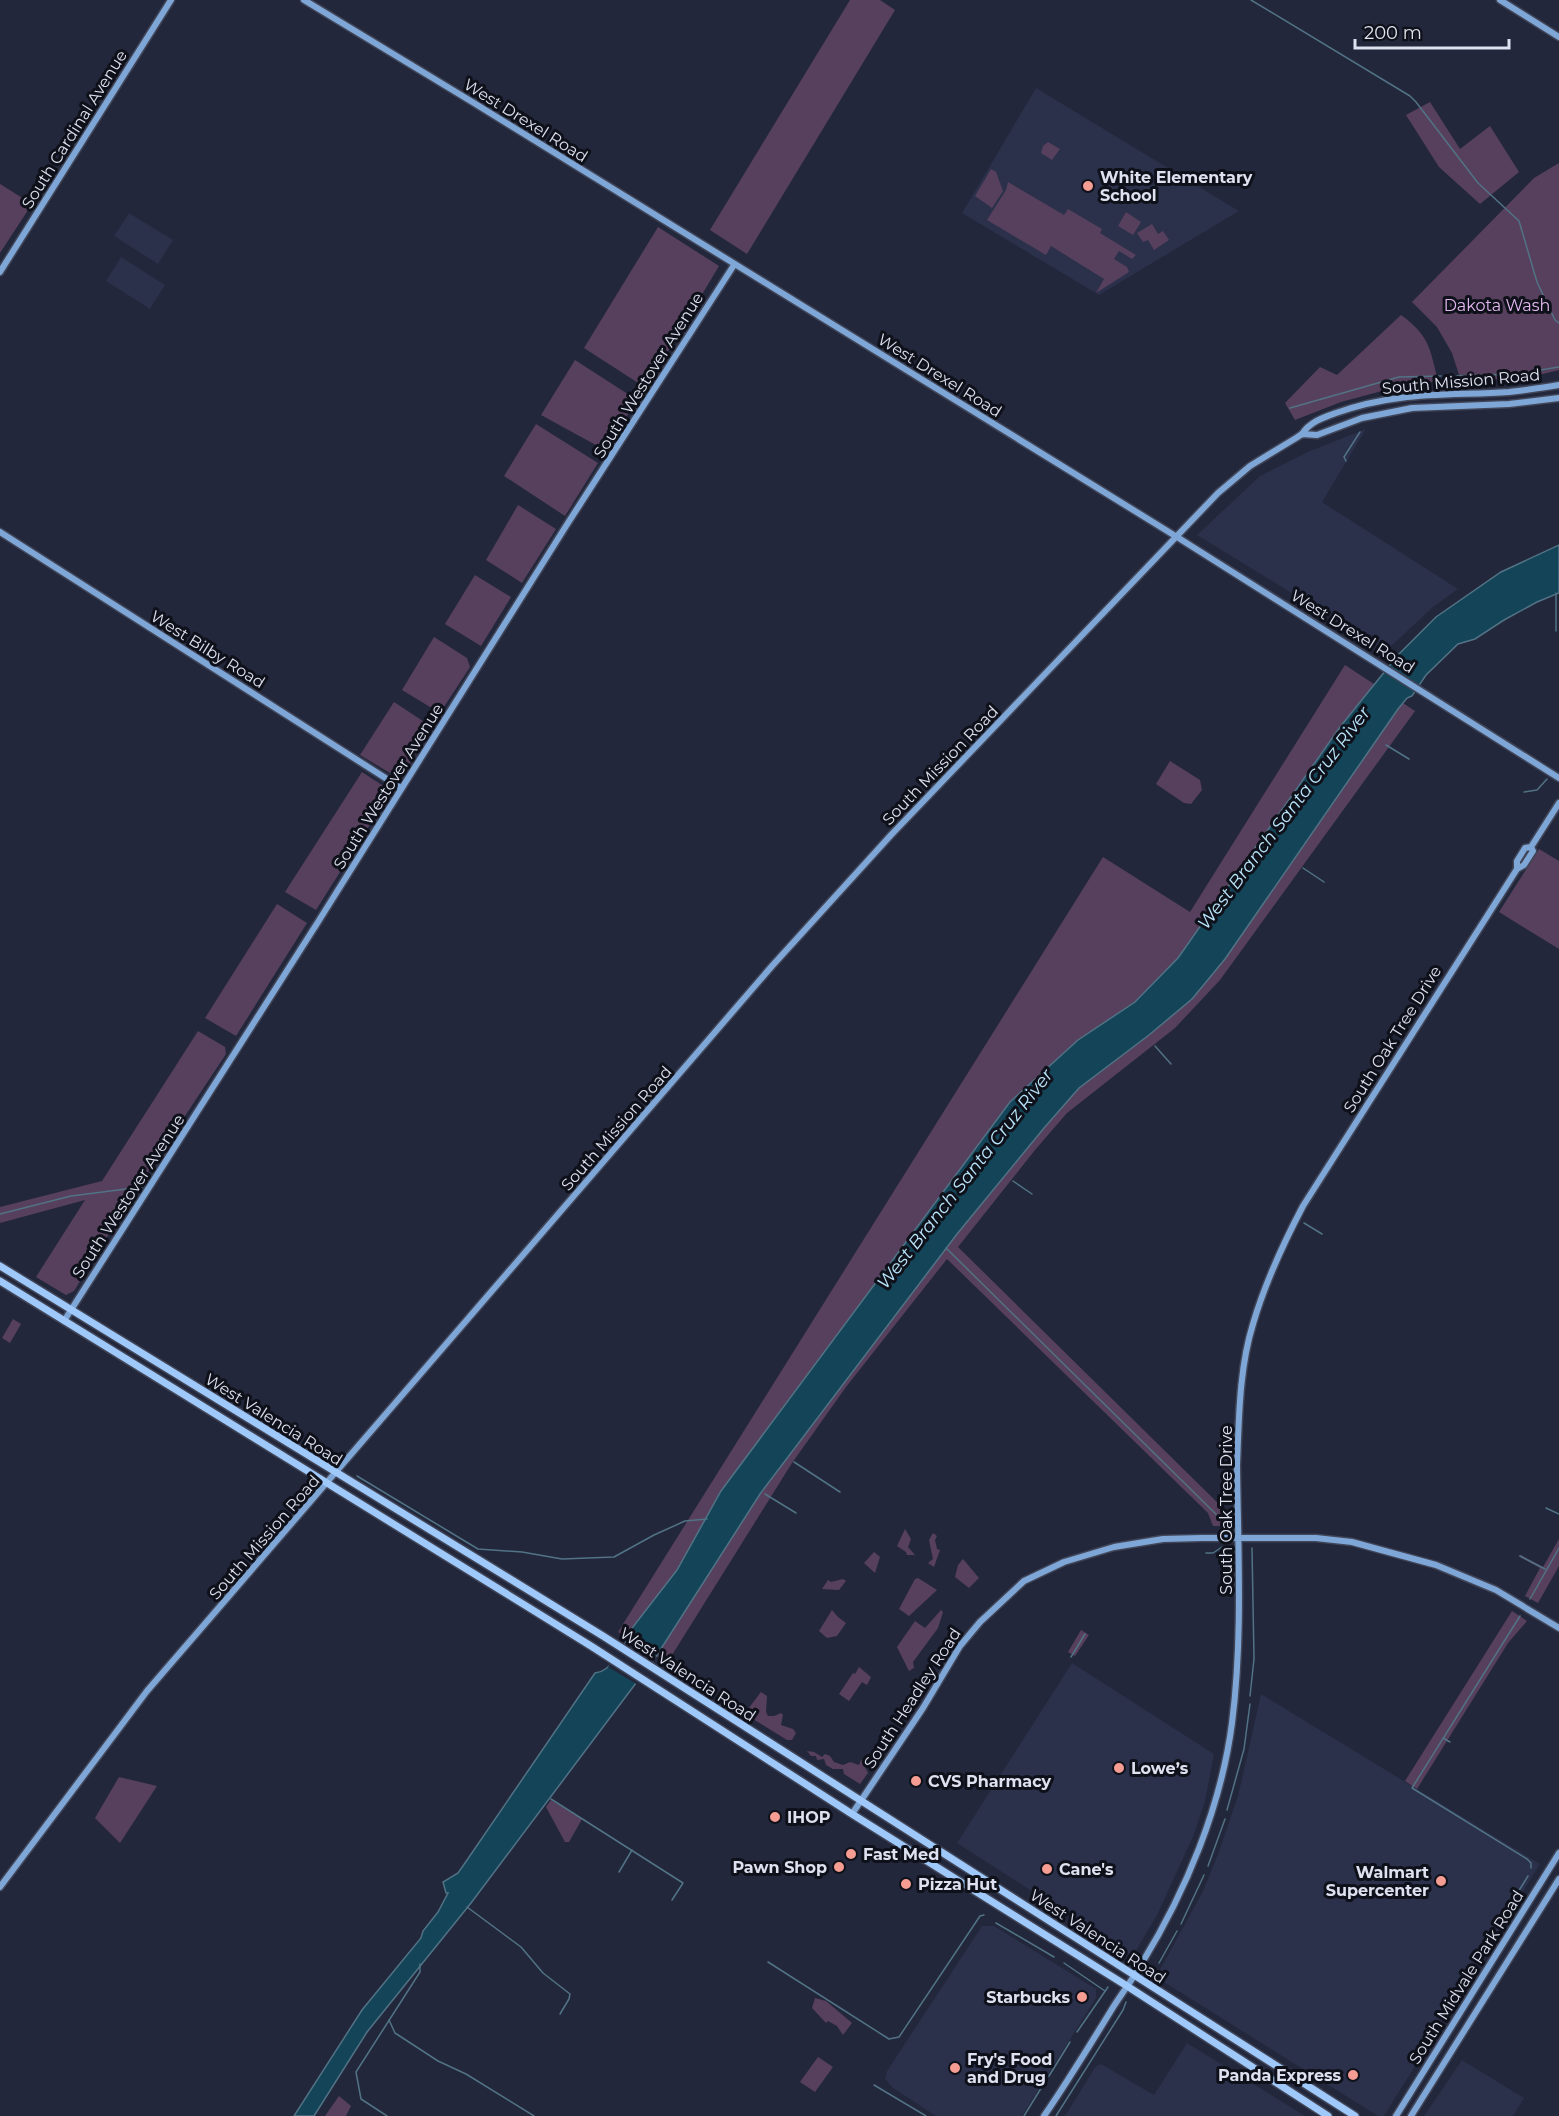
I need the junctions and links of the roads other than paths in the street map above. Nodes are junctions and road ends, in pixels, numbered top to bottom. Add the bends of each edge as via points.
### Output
1 (171, 0) edge
2 (304, 0) edge
3 (1500, 0) edge
4 (1559, 37) edge
5 (734, 265) junction
6 (0, 272) edge
7 (1559, 385) edge
8 (1559, 398) edge
9 (1302, 434) junction
10 (0, 532) edge
11 (1177, 537) junction
12 (1559, 778) edge
13 (402, 788) junction
14 (1559, 803) edge
15 (0, 1266) edge
16 (0, 1281) edge
17 (71, 1310) junction
18 (64, 1321) junction
19 (337, 1473) junction
20 (327, 1484) junction
21 (1238, 1538) junction
22 (1559, 1628) edge
23 (861, 1801) junction
24 (852, 1814) junction
25 (1559, 1853) edge
26 (1559, 1879) edge
27 (0, 1887) edge
28 (1011, 1896) junction
29 (1002, 1908) junction
30 (1134, 1975) junction
31 (1127, 1986) junction
32 (1255, 2052) junction
33 (1247, 2064) junction
34 (1044, 2116) edge
35 (1328, 2116) edge
36 (1355, 2116) edge
37 (1396, 2116) edge
38 (1411, 2116) edge

1 - 6 street, South Cardinal Avenue
2 - 5 street, West Drexel Road
3 - 4 street
5 - 11 street, West Drexel Road
5 - 13 street, South Westover Avenue
7 - 9 street, South Mission Road via 1508,392 1392,398 1326,417 1309,425
8 - 9 street, South Mission Road via 1412,408 1362,418 1317,435
9 - 11 street, South Mission Road via 1250,466
10 - 13 street, West Bilby Road
11 - 12 street, West Drexel Road
11 - 19 street, South Mission Road via 839,891
13 - 17 street, South Westover Avenue
14 - 21 street, South Oak Tree Drive via 1531,847 1525,848 1517,869 1323,1173 1284,1243 1252,1325 1244,1364 1237,1465
15 - 17 main road, West Valencia Road
16 - 18 main road, West Valencia Road
17 - 18 street, South Westover Avenue
17 - 19 main road, West Valencia Road
18 - 20 main road, West Valencia Road
19 - 20 street, South Mission Road
19 - 23 main road, West Valencia Road
20 - 24 main road, West Valencia Road via 613,1660
20 - 27 street, South Mission Road via 147,1691
21 - 22 street, South Headley Road via 1352,1542 1436,1565 1496,1590
21 - 23 street, South Headley Road via 1139,1542 1064,1562 1024,1581 960,1646
21 - 30 street, South Oak Tree Drive via 1240,1633 1225,1762 1192,1865 1166,1922
23 - 24 street, South Headley Road
23 - 28 main road, West Valencia Road
24 - 29 main road, West Valencia Road
25 - 37 street, South Midvale Park Road
26 - 38 street, South Midvale Park Road
28 - 29 main road
28 - 30 main road, West Valencia Road
29 - 31 main road, West Valencia Road
30 - 31 street, South Oak Tree Drive
30 - 32 main road, West Valencia Road
31 - 33 main road, West Valencia Road
31 - 34 street, South Oak Tree Drive
32 - 33 main road
32 - 36 main road, West Valencia Road
33 - 35 main road, West Valencia Road

